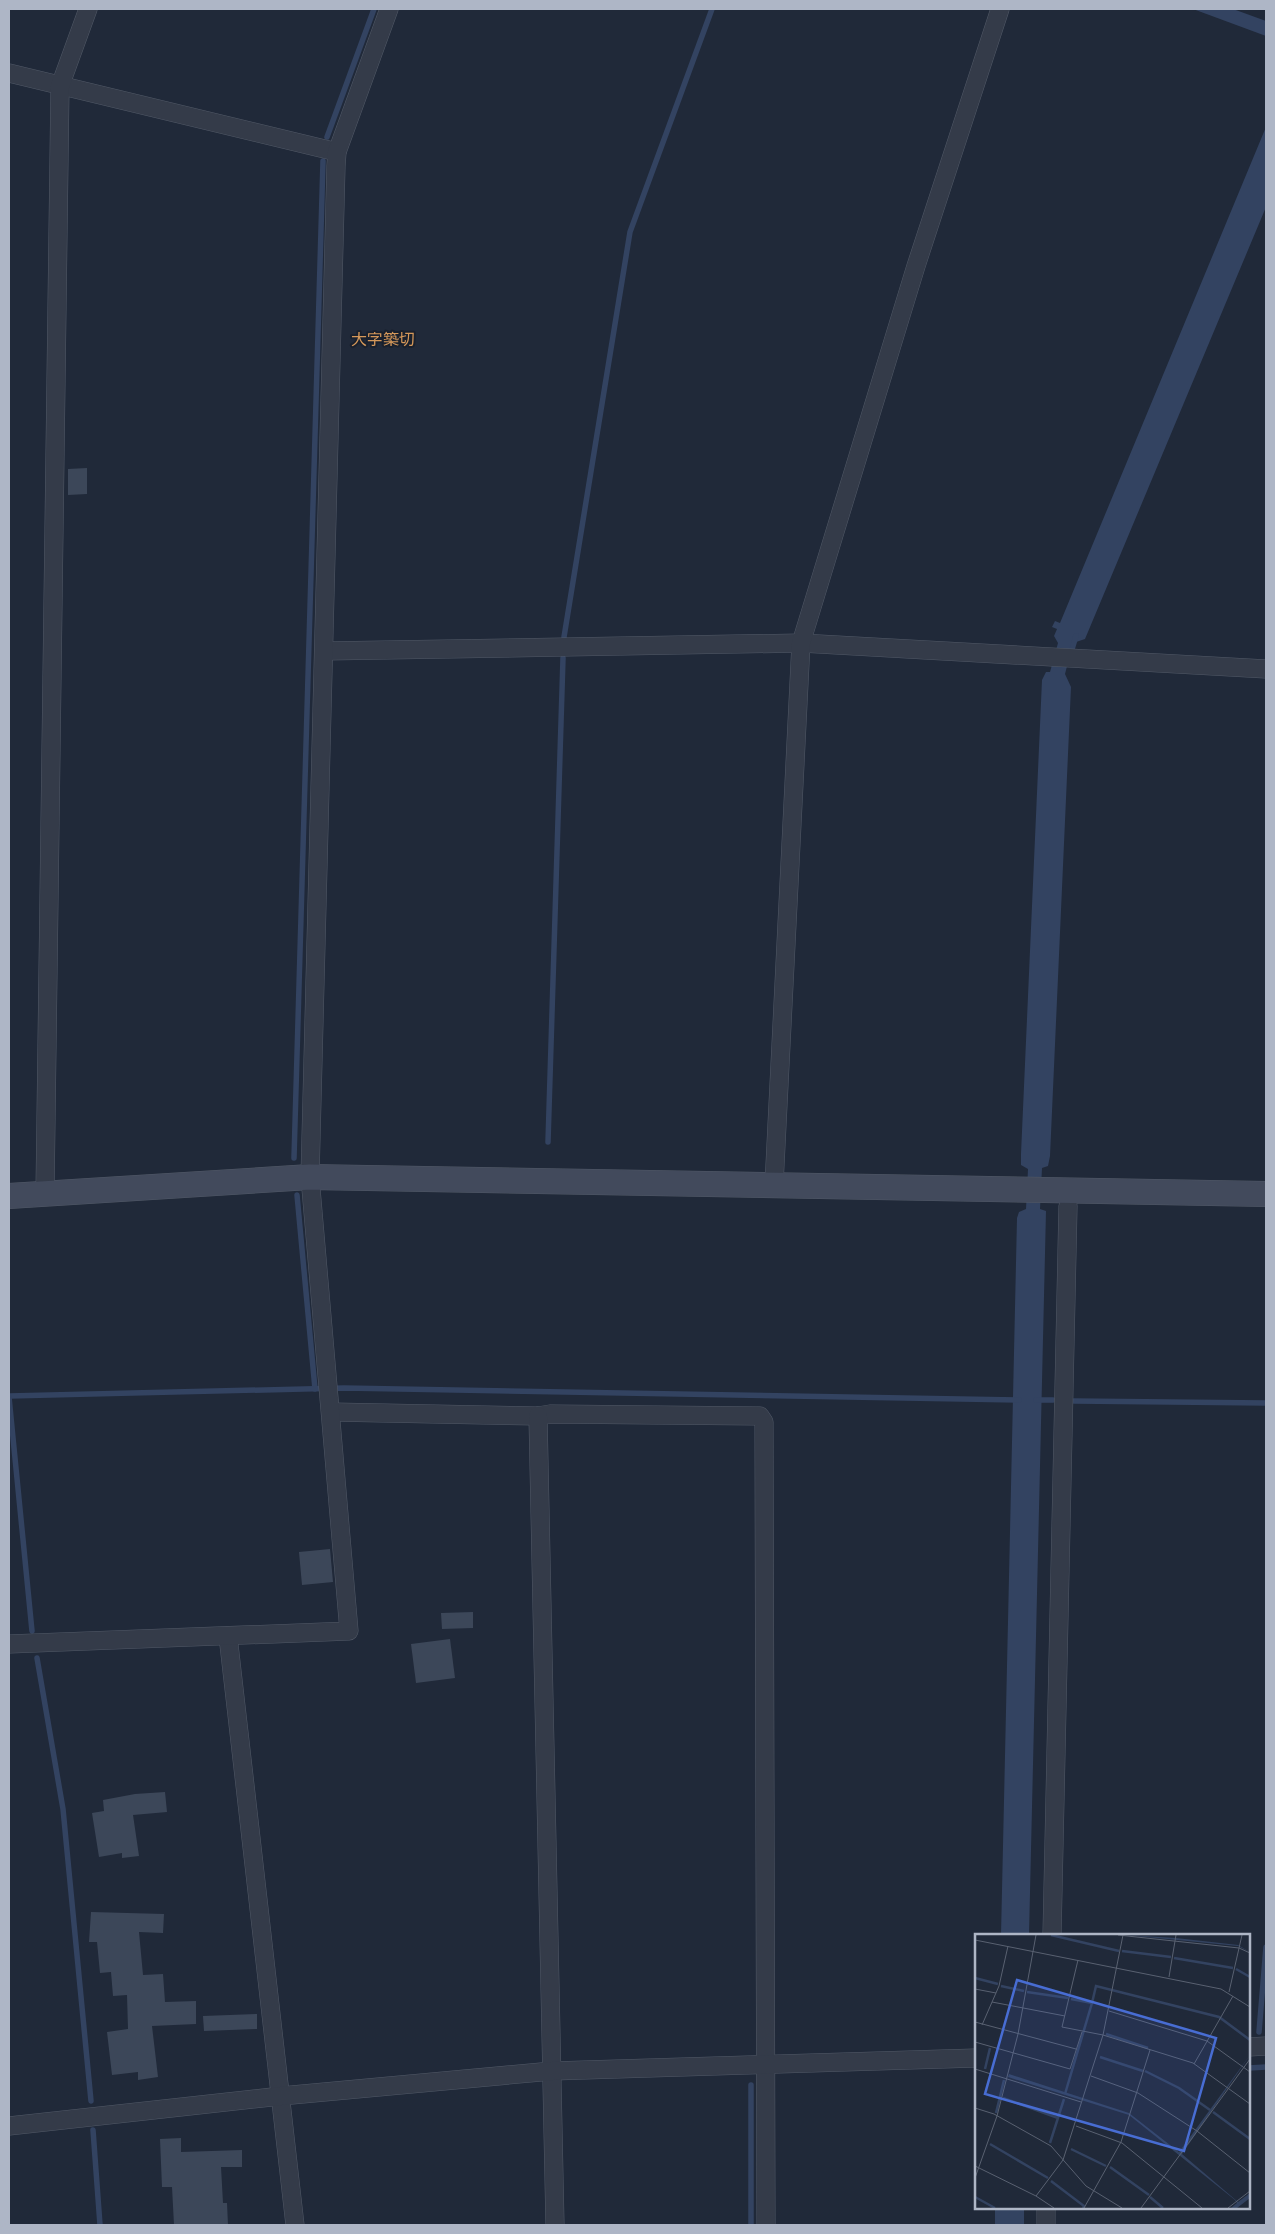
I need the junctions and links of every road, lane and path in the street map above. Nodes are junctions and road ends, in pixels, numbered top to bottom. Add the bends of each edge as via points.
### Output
1 (88, 9) edge
2 (390, 9) edge
3 (1000, 9) edge
4 (9, 73) edge
5 (60, 86) junction
6 (338, 152) junction
7 (801, 643) junction
8 (324, 651) junction
9 (1266, 669) edge
10 (310, 1177) junction
11 (774, 1185) junction
12 (45, 1193) junction
13 (1266, 1194) edge
14 (9, 1196) edge
15 (1060, 1198) junction
16 (330, 1395) junction
17 (538, 1416) junction
18 (228, 1636) junction
19 (9, 1644) edge
20 (1052, 1934) edge
21 (1266, 2046) edge
22 (1250, 2047) edge
23 (975, 2058) edge
24 (766, 2064) junction
25 (552, 2071) junction
26 (281, 2096) junction
27 (9, 2126) edge
28 (1046, 2209) edge
29 (295, 2225) edge
30 (555, 2225) edge
31 (766, 2225) edge
32 (1046, 2225) edge

1 - 5 street
2 - 6 street
3 - 7 street via 916,266
4 - 5 street
5 - 6 street
5 - 12 street
6 - 8 street
7 - 8 street
7 - 9 street
7 - 11 street
8 - 10 street
10 - 11 street
10 - 12 street
10 - 16 street
11 - 15 street via 1014,1188
12 - 14 street
13 - 15 street
15 - 20 street
16 - 17 street
16 - 18 street via 349,1630
17 - 24 street via 760,1416 764,1422
17 - 25 street
18 - 19 street
18 - 26 street
21 - 22 street
23 - 24 street
24 - 25 street
24 - 31 street
25 - 26 street
25 - 30 street
26 - 27 street
26 - 29 street
28 - 32 street

